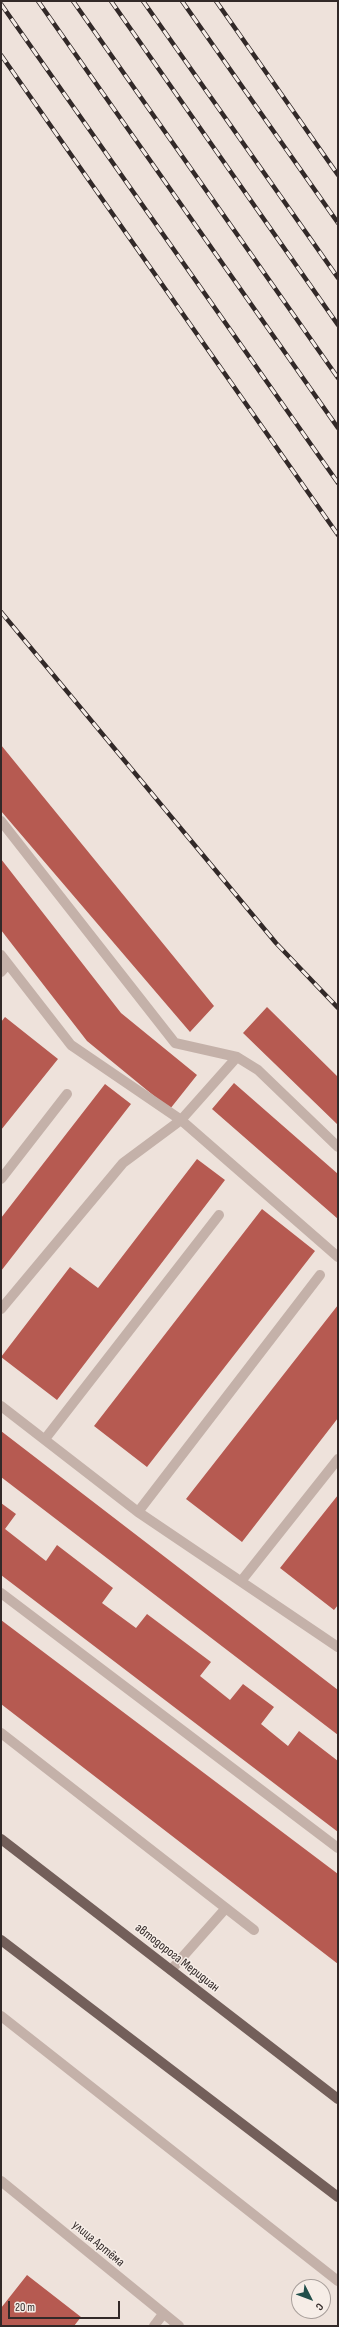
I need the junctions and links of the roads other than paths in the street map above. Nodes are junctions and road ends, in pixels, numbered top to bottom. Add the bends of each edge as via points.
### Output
1 (1, 821) edge
2 (1, 955) edge
3 (8, 964) junction
4 (1, 972) edge
5 (237, 1056) junction
6 (67, 1094) dead end
7 (181, 1120) junction
8 (338, 1146) edge
9 (2, 1174) edge
10 (219, 1215) dead end
11 (338, 1258) edge
12 (320, 1275) dead end
13 (1, 1309) edge
14 (1, 1406) edge
15 (44, 1439) junction
16 (338, 1459) edge
17 (138, 1512) junction
18 (242, 1580) junction
19 (1, 1593) edge
20 (338, 1647) edge
21 (1, 1733) edge
22 (1, 1839) edge
23 (338, 1848) edge
24 (226, 1908) junction
25 (254, 1930) dead end
26 (1, 1940) edge
27 (171, 1970) junction
28 (1, 2016) edge
29 (338, 2099) edge
30 (1, 2181) edge
31 (338, 2197) edge
32 (338, 2282) edge
33 (163, 2314) junction
34 (154, 2326) edge
35 (179, 2326) edge

1 - 5 street via 175,1042
2 - 3 street
3 - 4 street
3 - 7 street via 71,1045
5 - 7 street
5 - 8 street via 258,1070
6 - 9 street
7 - 11 street
7 - 13 street via 122,1163
10 - 15 street
12 - 17 street
14 - 15 street
15 - 17 street
16 - 18 street
17 - 18 street
18 - 20 street
19 - 23 street
21 - 24 street
22 - 27 main road, автодорога Меридиан
24 - 25 street
24 - 27 street
26 - 31 main road
27 - 29 main road, автодорога Меридиан
28 - 32 street
30 - 33 street, улица Артёма
33 - 34 street
33 - 35 street, улица Артёма

